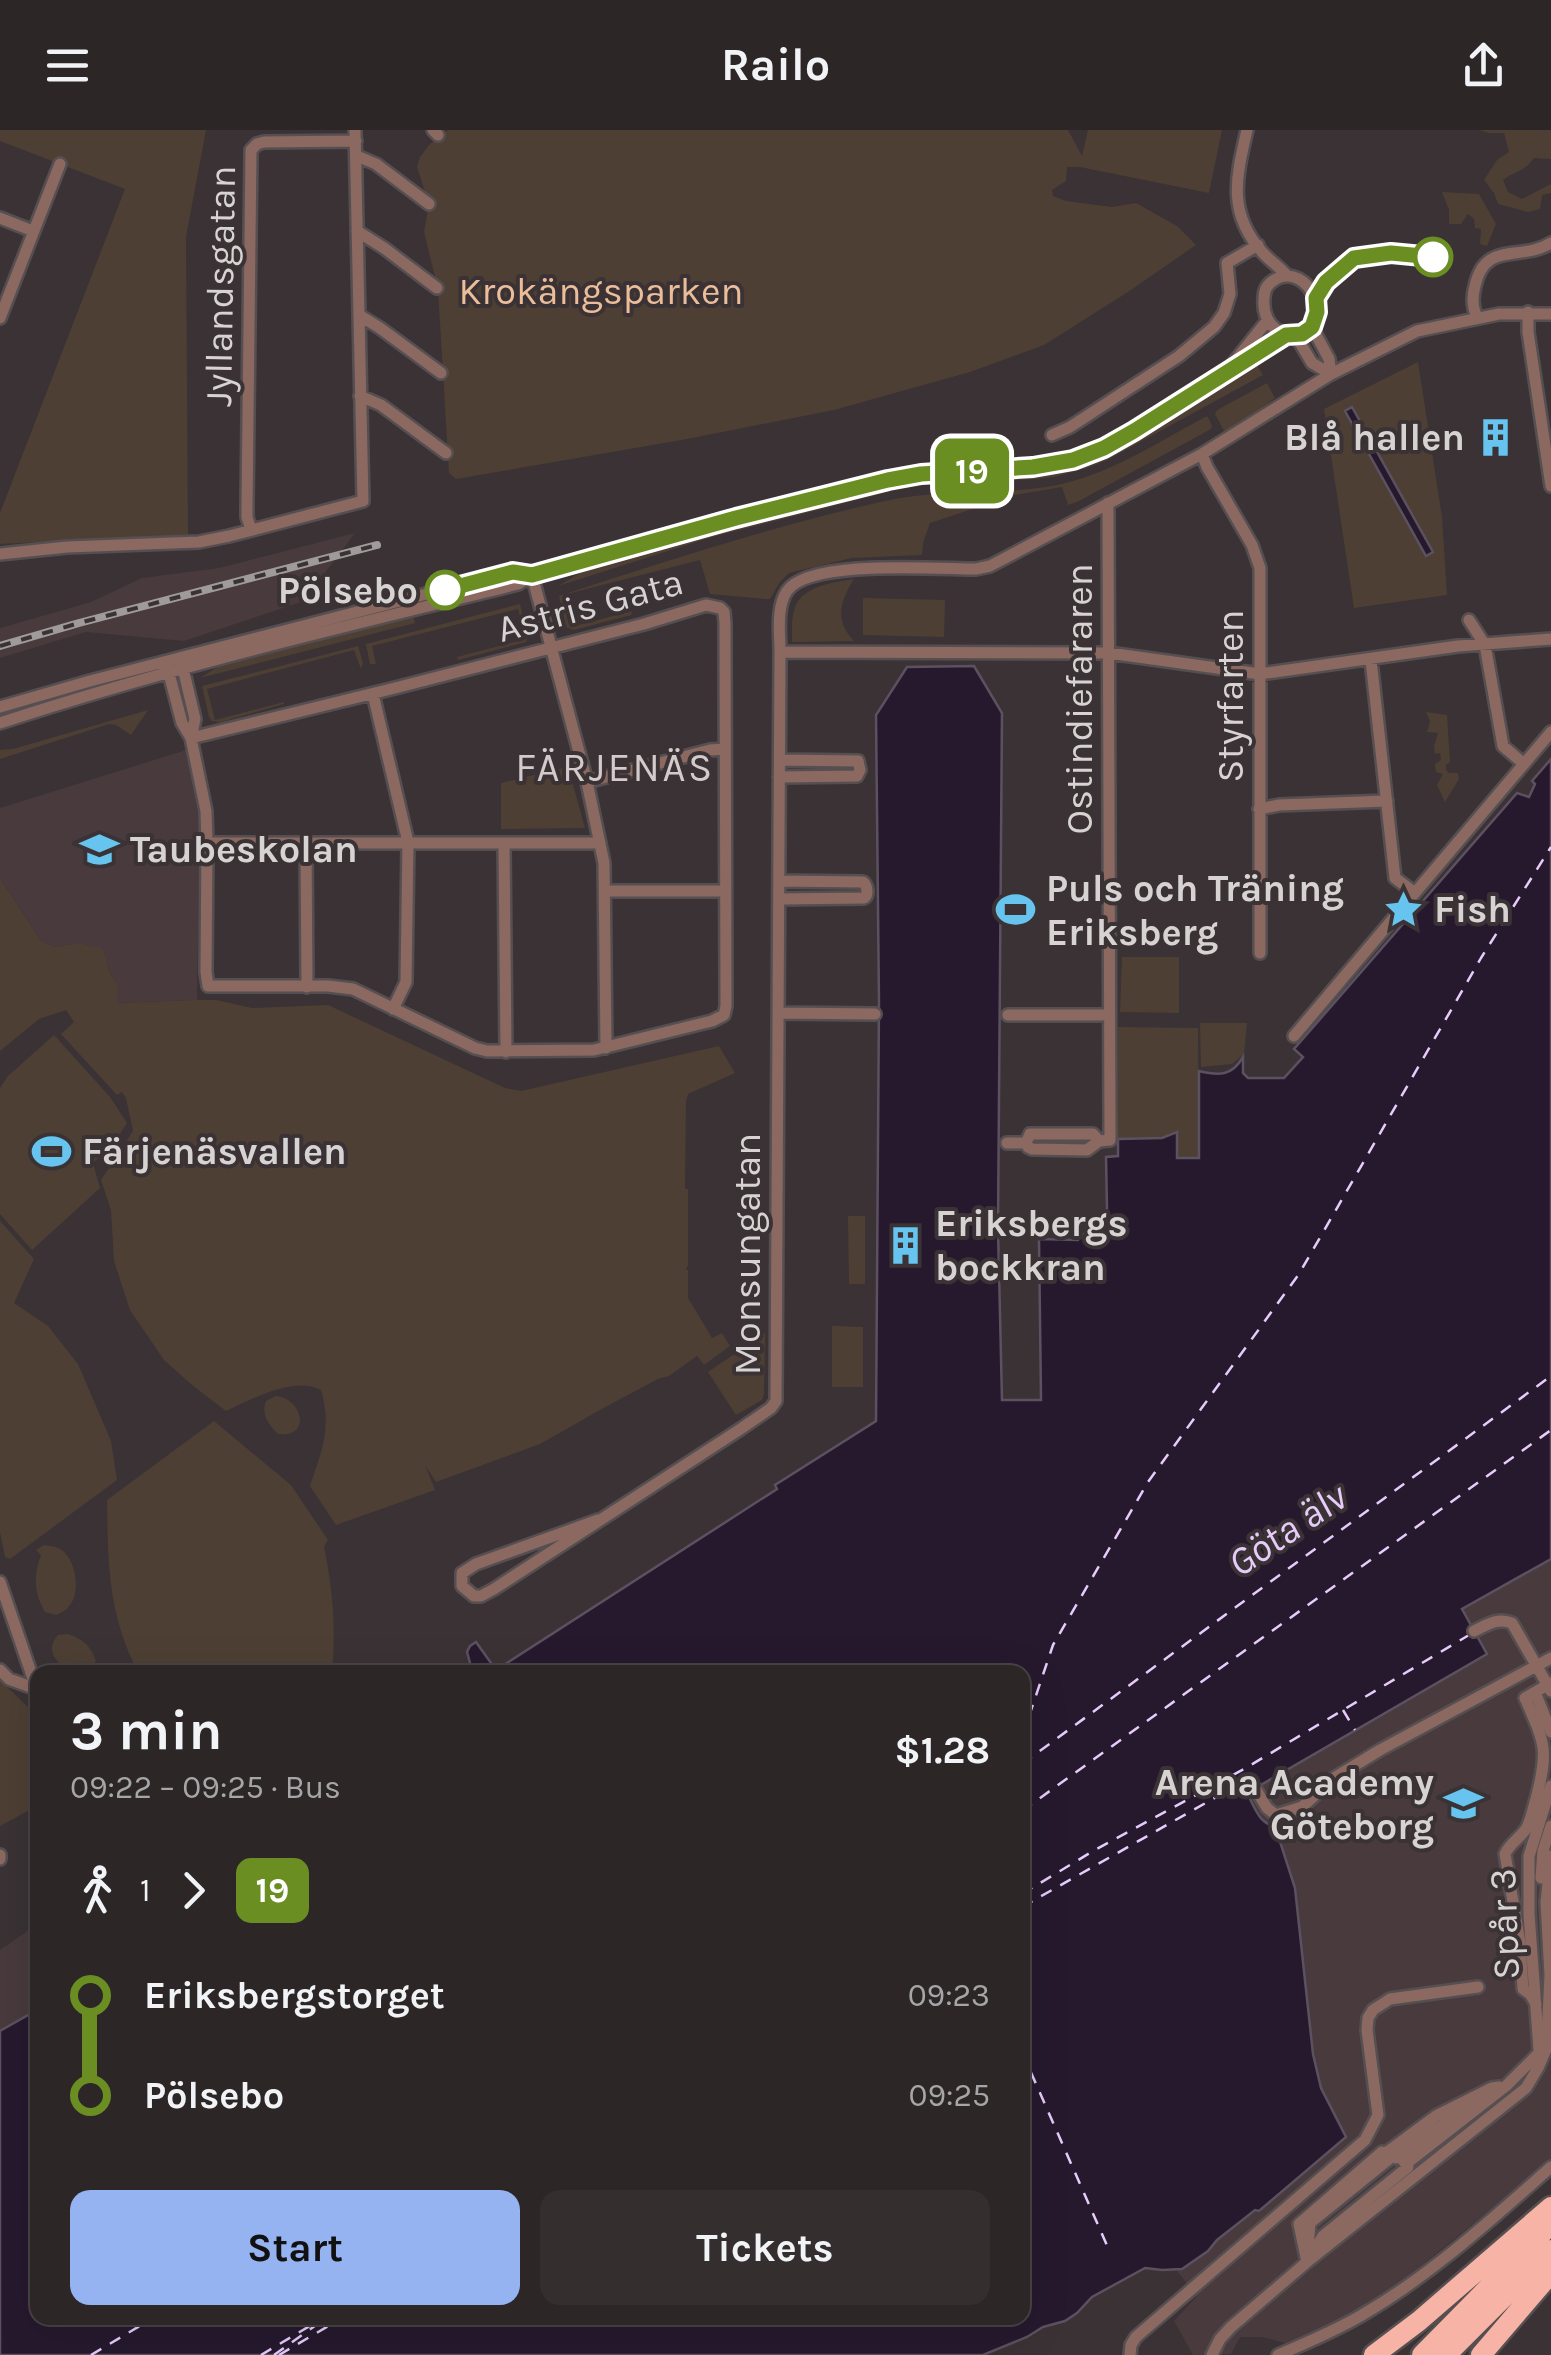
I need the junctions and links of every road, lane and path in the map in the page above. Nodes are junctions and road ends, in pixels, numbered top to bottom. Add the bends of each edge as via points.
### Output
1 (1247, 130) edge
2 (288, 135) edge
3 (356, 135) edge
4 (357, 156) junction
5 (60, 164) dead end
6 (430, 204) dead end
7 (0, 218) edge
8 (33, 231) junction
9 (358, 231) junction
10 (1551, 243) edge
11 (1260, 249) junction
12 (1287, 276) junction
13 (1267, 286) junction
14 (437, 288) dead end
15 (1528, 312) junction
16 (1551, 314) edge
17 (358, 315) junction
18 (1477, 317) junction
19 (0, 318) edge
20 (1267, 321) junction
21 (1312, 327) junction
22 (1291, 335) junction
23 (440, 373) dead end
24 (1331, 374) junction
25 (1222, 377) junction
26 (360, 396) junction
27 (1052, 435) dead end
28 (446, 453) dead end
29 (1202, 454) junction
30 (1551, 486) edge
31 (1108, 503) junction
32 (251, 530) junction
33 (0, 554) edge
34 (532, 575) junction
35 (1469, 620) dead end
36 (1551, 639) edge
37 (1485, 645) junction
38 (551, 646) junction
39 (780, 652) junction
40 (1108, 654) junction
41 (1371, 660) junction
42 (182, 664) junction
43 (168, 668) junction
44 (1260, 674) junction
45 (373, 694) junction
46 (0, 707) edge
47 (0, 723) edge
48 (1551, 732) edge
49 (191, 738) junction
50 (724, 749) junction
51 (780, 760) junction
52 (1524, 764) junction
53 (780, 778) junction
54 (587, 782) junction
55 (1387, 801) junction
56 (1260, 809) junction
57 (408, 842) junction
58 (208, 843) junction
59 (504, 843) junction
60 (600, 843) junction
61 (306, 844) junction
62 (779, 881) junction
63 (605, 891) junction
64 (725, 891) junction
65 (1415, 893) junction
66 (779, 898) junction
67 (1260, 953) dead end
68 (307, 987) junction
69 (393, 1009) junction
70 (778, 1013) junction
71 (875, 1014) dead end
72 (1008, 1015) dead end
73 (1108, 1015) junction
74 (1294, 1036) dead end
75 (606, 1048) junction
76 (506, 1052) junction
77 (1007, 1143) dead end
78 (598, 1520) junction
79 (0, 1582) edge
80 (1474, 1631) dead end
81 (1551, 1658) edge
82 (1537, 1665) junction
83 (0, 1670) edge
84 (30, 1670) edge
85 (30, 1688) edge
86 (1540, 1690) edge
87 (1551, 1711) edge
88 (1551, 1732) edge
89 (1551, 1753) edge
90 (1551, 1786) edge
91 (1255, 1788) dead end
92 (1551, 1808) edge
93 (1551, 1826) edge
94 (1551, 1856) edge
95 (1478, 1987) dead end
96 (1536, 2004) junction
97 (1551, 2021) edge
98 (1544, 2047) edge
99 (1503, 2087) junction
100 (1398, 2156) junction
101 (1551, 2166) edge
102 (1551, 2207) edge
103 (1551, 2224) edge
104 (1551, 2250) edge
105 (1307, 2262) junction
106 (1551, 2273) edge
107 (1130, 2355) edge
108 (1212, 2355) edge
109 (1278, 2355) edge
110 (1374, 2355) edge
111 (1422, 2355) edge
112 (1446, 2355) edge
113 (1481, 2355) edge

1 - 11 street via 1236,192 1241,220
2 - 3 street, Jyllandsgatan
2 - 32 street, Jyllandsgatan via 257,144 250,156
3 - 4 street
4 - 6 street
4 - 9 street
5 - 8 street
7 - 8 street
8 - 19 street
9 - 14 street
9 - 17 street
10 - 18 street via 1488,260 1472,297
11 - 12 street
11 - 13 street
11 - 27 street via 1227,264 1229,302 1214,326 1179,356
12 - 13 street
12 - 21 street via 1316,298
13 - 20 street
15 - 16 street, Monsungatan
15 - 18 street, Monsungatan
15 - 30 street
17 - 23 street
17 - 26 street
18 - 24 street, Monsungatan via 1424,328
20 - 22 street
20 - 25 street
21 - 22 street
21 - 24 street
22 - 24 street via 1312,363
22 - 25 street
24 - 29 street, Monsungatan
25 - 34 street via 1073,460 888,480
26 - 28 street
26 - 32 street via 363,501
29 - 31 street, Monsungatan
29 - 44 street, Styrfarten via 1260,568
31 - 39 street, Monsungatan via 990,566 857,568 794,584 782,601
31 - 40 street, Ostindiefararen
32 - 33 street via 199,542
34 - 38 street
34 - 42 street via 518,584
35 - 37 street
36 - 37 street
37 - 41 street
37 - 52 street via 1502,746
38 - 45 street, Astris Gata
38 - 50 street, Astris Gata via 706,605 720,608
38 - 54 street
39 - 40 street
39 - 51 street, Monsungatan
40 - 44 street
40 - 73 street, Ostindiefararen
41 - 44 street
41 - 55 street
42 - 43 street
42 - 49 street, Astris Gata via 195,719
43 - 46 street
43 - 47 street
43 - 49 street, Astris Gata
44 - 56 street, Styrfarten
45 - 49 street, Astris Gata
45 - 57 street
48 - 52 street
49 - 58 street, Astris Gata
50 - 54 street
50 - 64 street, Astris Gata
51 - 53 street, Monsungatan
51 - 53 street via 860,763 857,776
52 - 65 street
53 - 62 street, Monsungatan
54 - 60 street
55 - 56 street
55 - 65 street via 1395,878
56 - 67 street, Styrfarten
57 - 59 street
57 - 61 street
57 - 69 street via 406,982
58 - 61 street
58 - 68 street, Astris Gata via 208,986
59 - 60 street
59 - 76 street
60 - 63 street
61 - 68 street
62 - 66 street, Monsungatan
62 - 66 street via 864,882 867,894
63 - 64 street
63 - 75 street
64 - 75 street, Astris Gata via 724,1015
65 - 74 street
66 - 70 street, Monsungatan
68 - 69 street, Astris Gata via 353,989
69 - 76 street, Astris Gata via 475,1048
70 - 71 street
70 - 78 street, Monsungatan via 777,1395 742,1428
72 - 73 street
73 - 77 street, Ostindiefararen via 1110,1140 1030,1134 1026,1143
75 - 76 street, Astris Gata
78 - 78 street, Monsungatan via 481,1596 462,1586 462,1573 476,1564
79 - 84 street
80 - 82 street via 1512,1622
81 - 82 street
82 - 86 street
82 - 91 street via 1380,1750 1302,1808 1276,1814
83 - 85 street
86 - 87 street
86 - 88 street
86 - 89 street
86 - 96 street via 1544,1767 1526,1828 1505,1854 1524,1989
89 - 96 street via 1531,1832 1511,1855
90 - 96 street, Spår 3 via 1529,1856
92 - 96 street via 1535,1853
93 - 96 street via 1541,1862 1544,1990
94 - 98 street
95 - 107 street via 1390,1999 1373,2010 1367,2030 1378,2115 1365,2140 1136,2337
96 - 98 street
97 - 98 street
98 - 99 street
98 - 105 street via 1526,2088
99 - 100 street
99 - 100 street via 1436,2116
100 - 105 street via 1304,2224
100 - 105 street via 1408,2166 1323,2236
101 - 109 street via 1395,2295
102 - 110 highway
103 - 111 highway
104 - 112 highway
105 - 108 street via 1231,2327
106 - 113 highway

